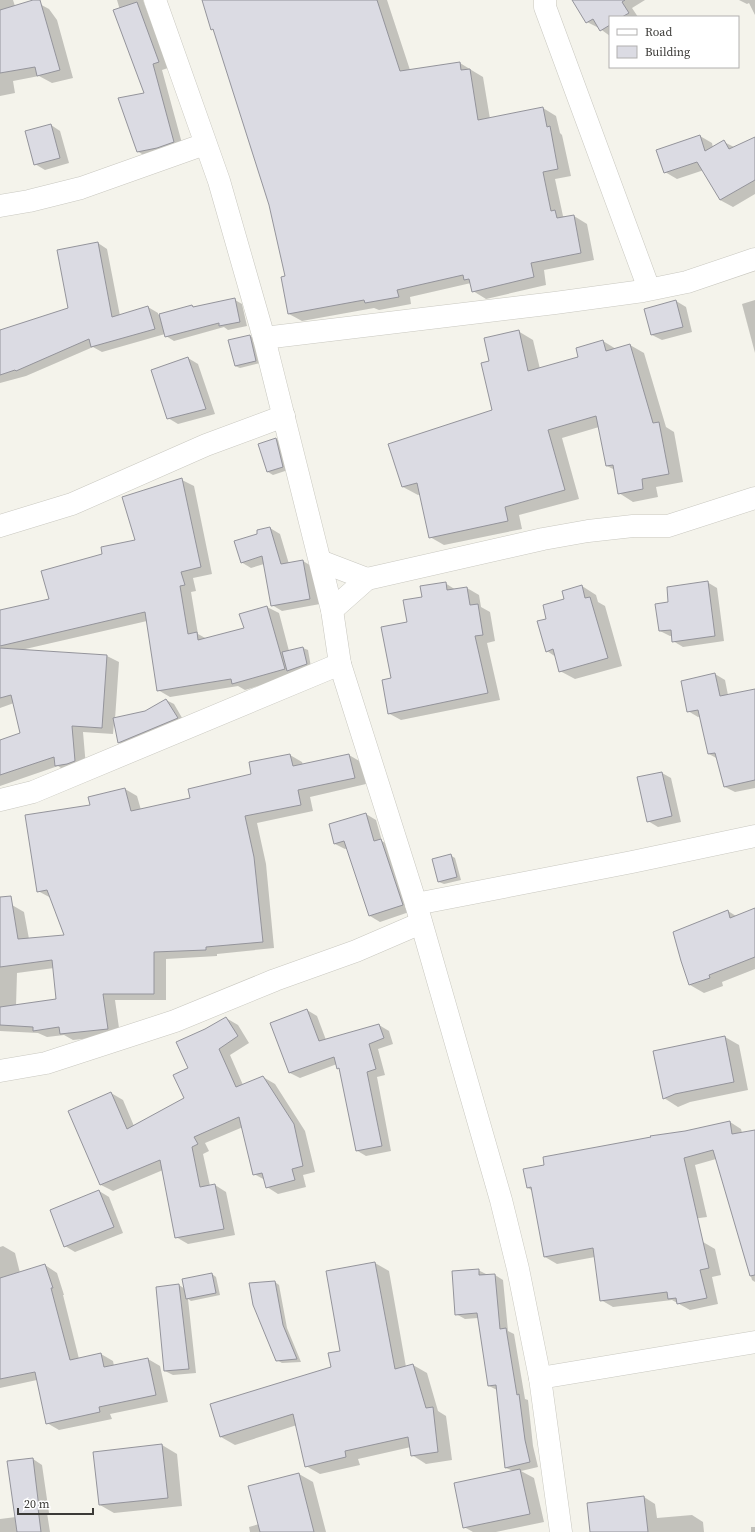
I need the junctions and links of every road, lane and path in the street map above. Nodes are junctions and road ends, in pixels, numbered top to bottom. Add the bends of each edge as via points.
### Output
1 (155, 0) edge
2 (545, 0) edge
3 (205, 144) junction
4 (0, 206) edge
5 (755, 259) edge
6 (649, 289) junction
7 (264, 338) junction
8 (284, 416) junction
9 (755, 498) edge
10 (0, 526) edge
11 (320, 561) junction
12 (367, 579) junction
13 (332, 610) junction
14 (340, 664) junction
15 (0, 800) edge
16 (755, 836) edge
17 (419, 914) junction
18 (0, 1071) edge
19 (755, 1342) edge
20 (540, 1378) junction
21 (561, 1532) edge

1 - 3 street
2 - 6 street via 545,7
3 - 4 street via 81,188
3 - 7 street via 219,181
5 - 6 street via 687,282
6 - 7 street via 555,303
7 - 8 street
8 - 10 street via 206,445 72,504
8 - 11 street
9 - 12 street via 668,526 633,526 566,535
11 - 12 street
11 - 13 street
12 - 13 street
13 - 14 street
14 - 15 street via 34,792
14 - 17 street
16 - 17 street via 632,862
17 - 18 street via 356,950 175,1021 46,1063
17 - 20 street via 501,1200
19 - 20 street
20 - 21 street

